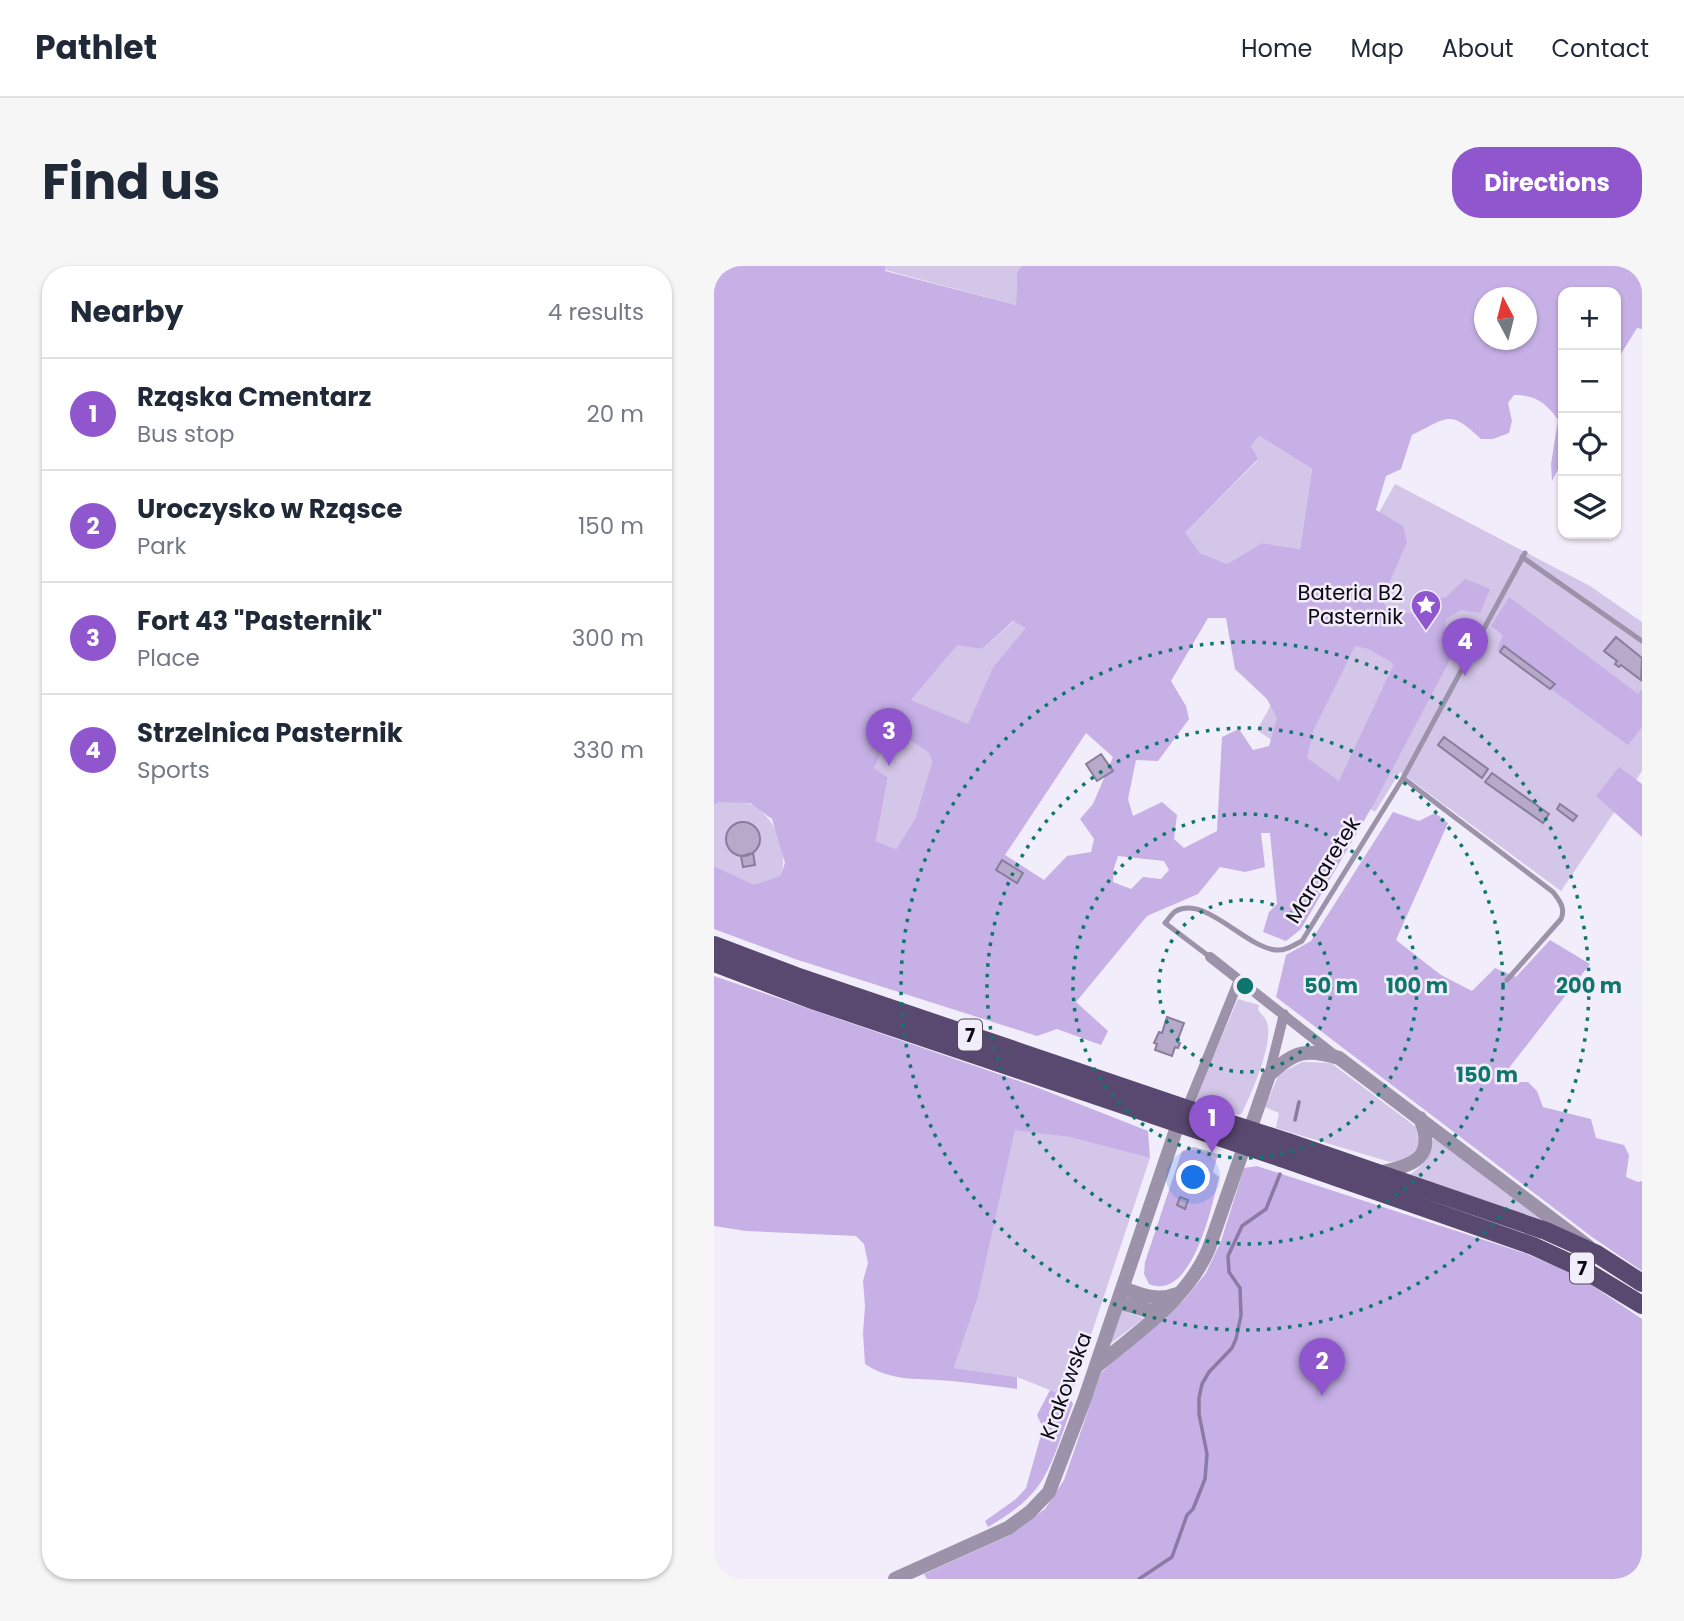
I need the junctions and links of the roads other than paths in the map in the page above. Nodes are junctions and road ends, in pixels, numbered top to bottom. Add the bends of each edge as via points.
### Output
1 (1642, 641) edge
2 (1403, 778) junction
3 (714, 945) edge
4 (1210, 957) joint
5 (714, 963) edge
6 (1239, 980) junction
7 (1507, 980) dead end
8 (1284, 1014) junction
9 (1339, 1058) junction
10 (1269, 1075) junction
11 (1183, 1116) junction
12 (1419, 1117) junction
13 (1284, 1150) junction
14 (1375, 1174) junction
15 (1597, 1254) junction
16 (1642, 1283) edge
17 (1179, 1294) junction
18 (1121, 1295) junction
19 (1642, 1305) edge
20 (1161, 1311) junction
21 (1096, 1367) junction
22 (894, 1579) edge

1 - 2 lane, Margaretek via 1524,555
2 - 4 lane, Margaretek via 1302,941 1275,950 1248,940 1210,914 1191,908 1175,911 1165,923
2 - 7 lane via 1553,891 1560,902 1561,919
3 - 11 main road, 7
4 - 6 street, Margaretek
5 - 11 main road, 7 via 816,1001
6 - 8 street, Margaretek
6 - 11 street
8 - 9 street, Margaretek
8 - 10 street
9 - 10 street via 1304,1052 1286,1059
9 - 12 street
10 - 17 street via 1209,1248
11 - 13 main road, 7, bridge
11 - 18 street, Krakowska
12 - 14 street via 1427,1137 1422,1155 1406,1166
12 - 15 street
13 - 14 main road, 7
13 - 19 main road, 7 via 1564,1258
14 - 15 main road, 7 via 1546,1231
15 - 16 main road, 7
17 - 18 street via 1167,1299
17 - 20 street
18 - 20 street via 1149,1311
18 - 21 street, Krakowska
20 - 21 street
21 - 22 street, Krakowska via 1056,1477 1038,1505 1008,1528

